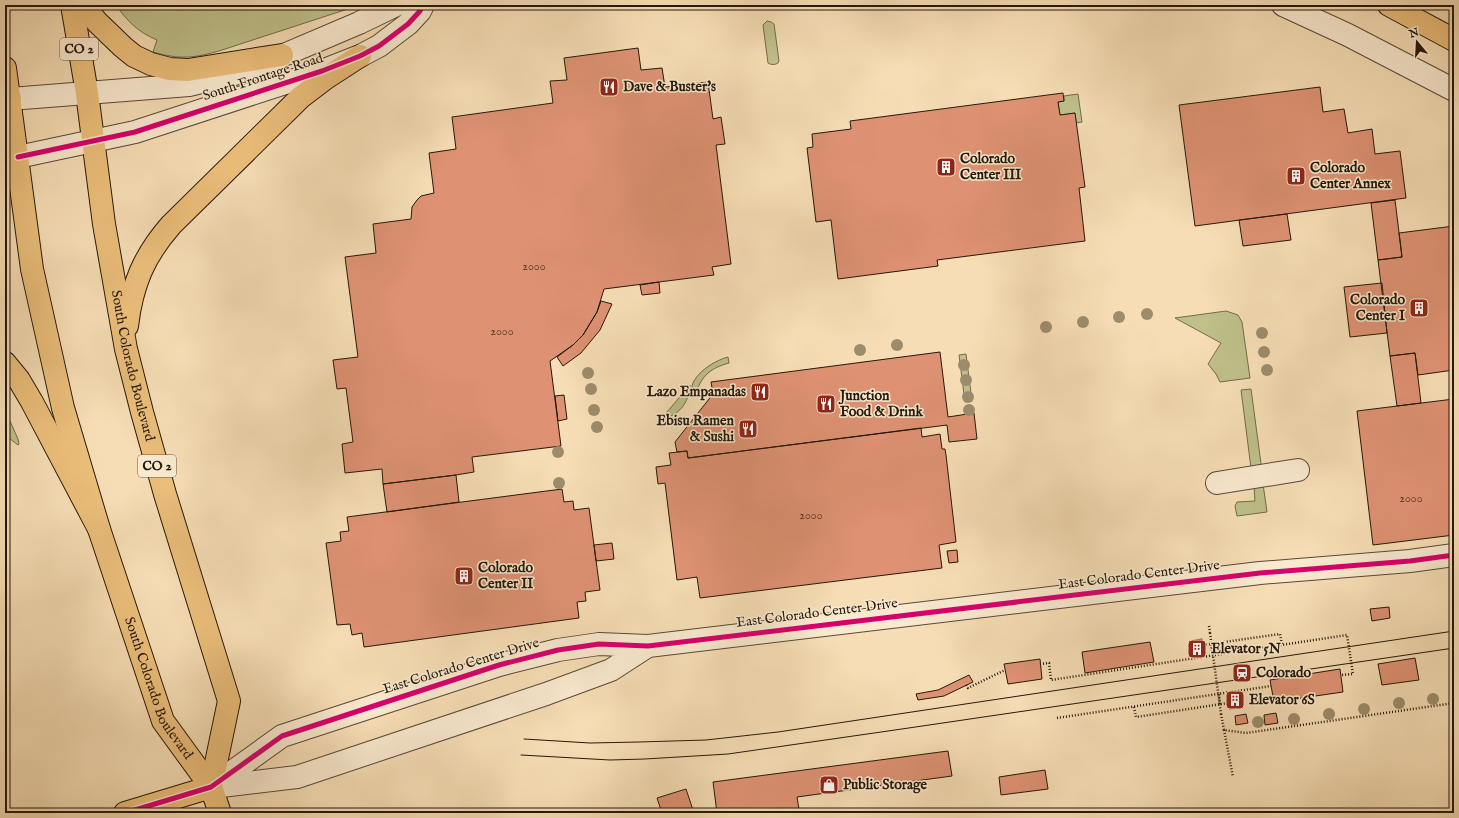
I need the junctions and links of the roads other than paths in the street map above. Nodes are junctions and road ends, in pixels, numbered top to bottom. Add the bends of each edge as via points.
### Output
1 (72, 5) edge
2 (83, 5) edge
3 (396, 5) edge
4 (424, 5) edge
5 (1283, 5) edge
6 (1390, 5) edge
7 (1454, 40) edge
8 (282, 55) junction
9 (360, 56) junction
10 (5, 68) edge
11 (1454, 90) edge
12 (87, 93) junction
13 (8, 99) edge
14 (93, 140) junction
15 (11, 159) edge
16 (126, 349) junction
17 (5, 363) edge
18 (1298, 470) dead end
19 (1217, 483) dead end
20 (99, 529) junction
21 (1454, 555) edge
22 (1410, 561) junction
23 (1454, 568) edge
24 (648, 646) junction
25 (212, 787) junction
26 (125, 813) edge
27 (220, 813) edge

1 - 12 main road, South Colorado Boulevard / CO 2
2 - 8 main road via 97,22 134,56 170,69 188,70
3 - 8 street, South Frontage Road via 360,23
4 - 9 street, South Frontage Road via 399,32
5 - 11 street via 1354,38
6 - 7 main road
8 - 12 street, South Frontage Road via 234,74 189,85
9 - 14 street, South Frontage Road via 322,71 135,132
9 - 16 main road via 301,97 159,239 145,261 132,293
10 - 13 main road, South Colorado Boulevard / CO 2
12 - 13 street, South Frontage Road
12 - 14 main road, South Colorado Boulevard / CO 2
13 - 15 main road, South Colorado Boulevard / CO 2
14 - 15 street, South Frontage Road
14 - 16 main road, South Colorado Boulevard / CO 2 via 104,224
15 - 20 main road, South Colorado Boulevard / CO 2 via 63,408
16 - 25 main road, South Colorado Boulevard / CO 2 via 165,494 229,702
17 - 20 main road via 32,402
18 - 19 street
20 - 25 main road, South Colorado Boulevard / CO 2 via 163,720
21 - 22 street, East Colorado Center Drive
22 - 23 street
22 - 24 street, East Colorado Center Drive via 1260,572
24 - 25 street, East Colorado Center Drive via 611,670 304,775
24 - 25 street, East Colorado Center Drive via 599,644 558,650 499,665 282,736
25 - 26 main road
25 - 27 main road, South Colorado Boulevard / CO 2

